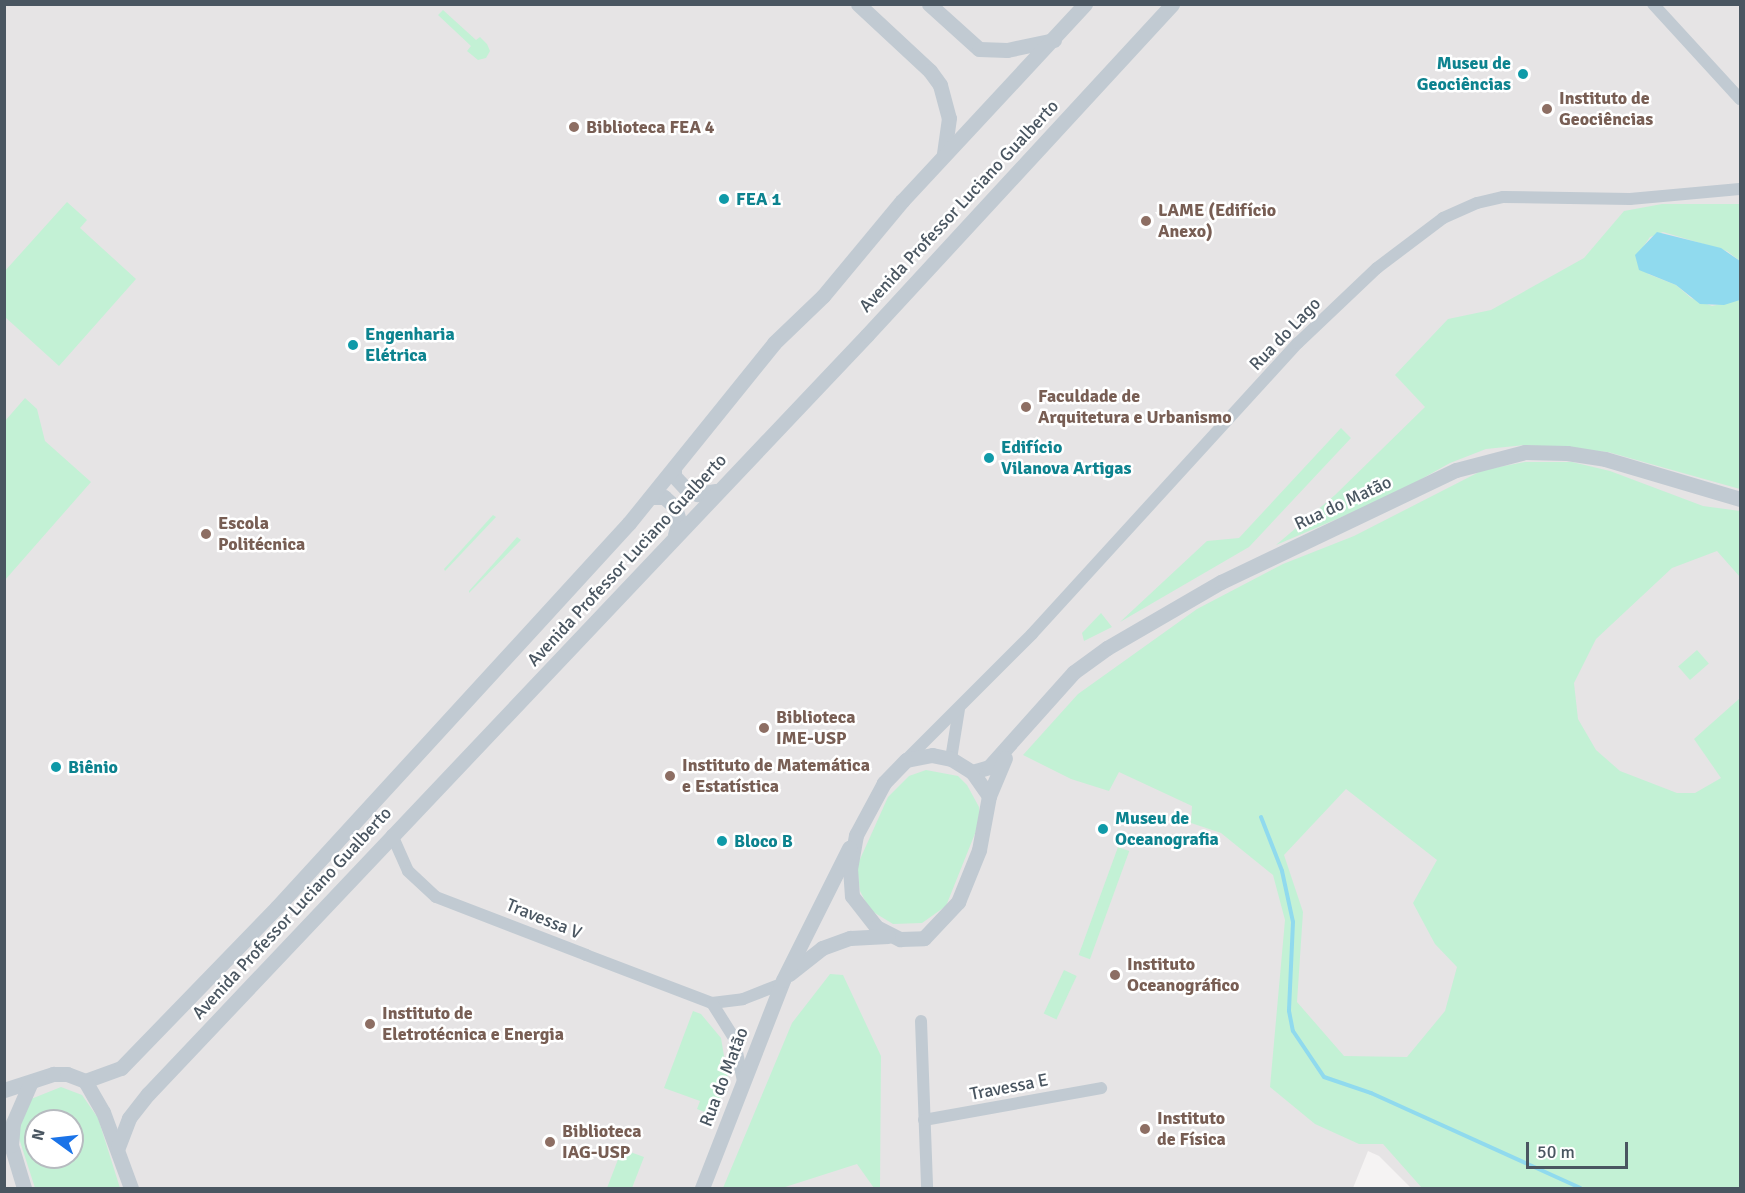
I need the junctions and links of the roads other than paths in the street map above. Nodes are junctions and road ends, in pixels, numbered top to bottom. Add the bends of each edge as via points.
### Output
1 (858, 4) edge
2 (929, 4) edge
3 (1086, 4) edge
4 (1172, 4) edge
5 (1653, 4) edge
6 (1158, 10) edge
7 (1054, 40) junction
8 (1740, 99) edge
9 (944, 155) junction
10 (1738, 187) edge
11 (674, 469) junction
12 (716, 491) junction
13 (651, 497) junction
14 (1740, 499) edge
15 (675, 535) junction
16 (959, 709) junction
17 (1014, 742) junction
18 (951, 759) junction
19 (906, 760) junction
20 (972, 772) junction
21 (989, 796) junction
22 (392, 835) junction
23 (856, 835) junction
24 (888, 936) junction
25 (782, 982) junction
26 (712, 1003) junction
27 (921, 1021) dead end
28 (85, 1081) junction
29 (743, 1081) junction
30 (30, 1084) junction
31 (1101, 1088) dead end
32 (4, 1090) edge
33 (924, 1120) junction
34 (8, 1139) edge
35 (118, 1147) junction
36 (24, 1188) edge
37 (131, 1188) edge
38 (702, 1188) edge
39 (927, 1188) edge

1 - 9 street via 940,85 949,118
2 - 7 street via 979,49 1007,50
3 - 7 street, Avenida Professor Luciano Gualberto
4 - 6 street, Avenida Professor Luciano Gualberto
5 - 8 street
6 - 12 street, Avenida Professor Luciano Gualberto via 867,335
7 - 9 street, Avenida Professor Luciano Gualberto
9 - 11 street, Avenida Professor Luciano Gualberto via 823,296 774,343
10 - 16 street, Rua do Lago via 1629,199 1503,197 1443,218 1377,268 1298,343
11 - 12 street via 674,476 687,490 697,494
11 - 13 street, Avenida Professor Luciano Gualberto
12 - 15 street, Avenida Professor Luciano Gualberto
13 - 15 street via 664,497 675,507 679,521
13 - 28 street, Avenida Professor Luciano Gualberto via 277,907 121,1068
14 - 17 street, Rua do Matão via 1605,459 1568,453 1526,452 1479,463 1248,569 1107,648 1074,672
15 - 22 street, Avenida Professor Luciano Gualberto
16 - 18 street
16 - 19 street, Rua do Lago
17 - 20 street, Rua do Matão via 989,767
17 - 21 street, Rua do Matão
18 - 19 street via 932,755
18 - 20 street
19 - 23 street via 884,783
20 - 21 street
21 - 24 street via 979,850 958,902 924,938
22 - 26 street, Travessa V via 408,871 436,897
22 - 35 street, Avenida Professor Luciano Gualberto via 148,1094 129,1118
23 - 24 street via 850,868 852,896 867,918
23 - 25 street, Rua do Matão
24 - 25 street, Rua do Matão via 850,938 822,948
25 - 26 street, Travessa V via 743,999
25 - 29 street, Rua do Matão
26 - 29 street via 734,1038
27 - 33 street
28 - 30 street via 53,1074
28 - 35 street
29 - 38 street, Rua do Matão
30 - 32 street
30 - 34 street
31 - 33 street, Travessa E
33 - 39 street
34 - 36 street
35 - 37 street

